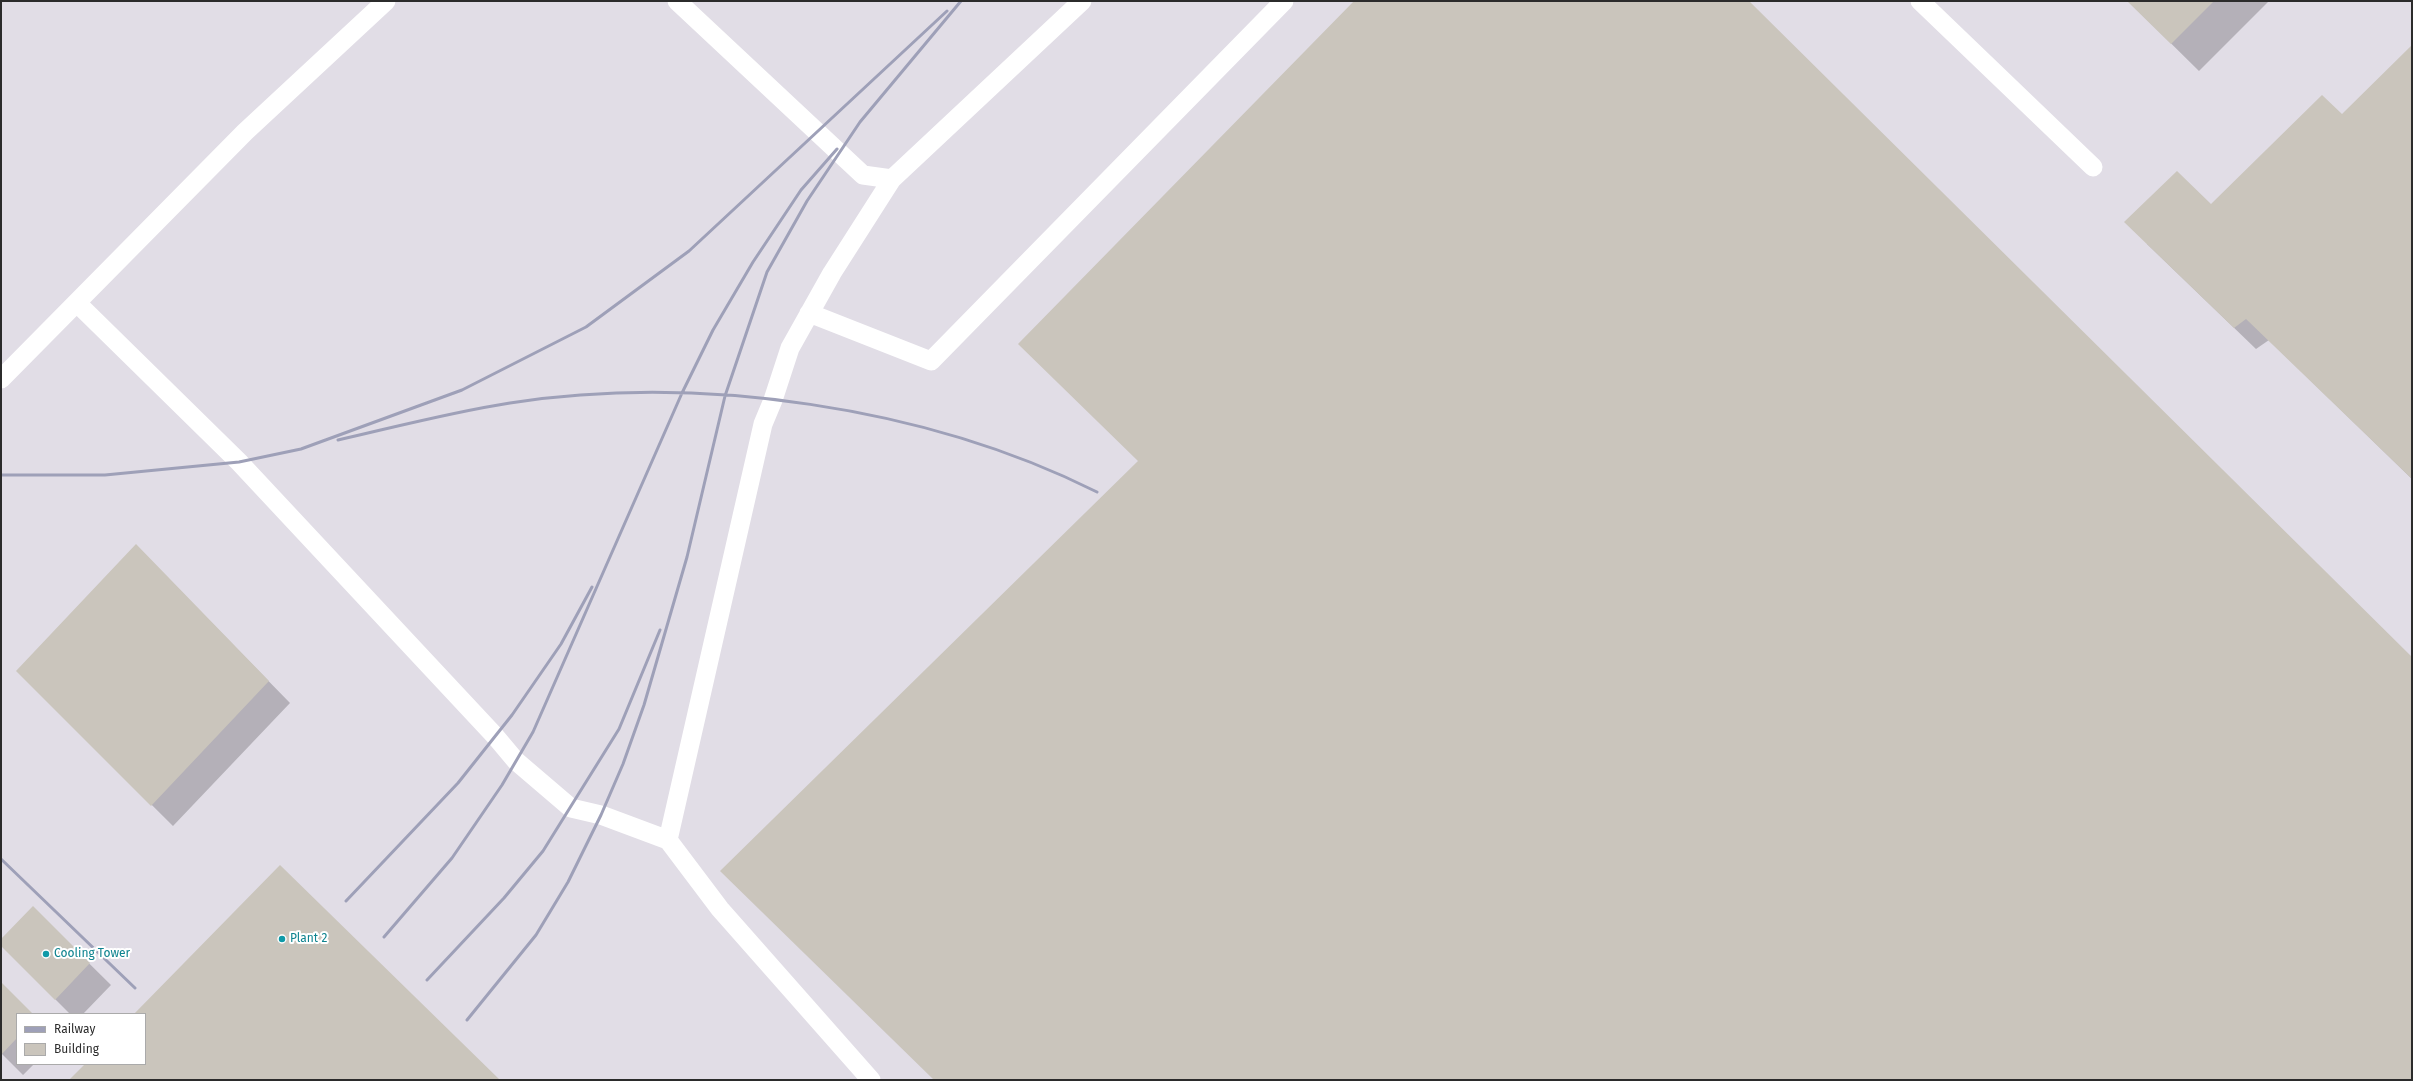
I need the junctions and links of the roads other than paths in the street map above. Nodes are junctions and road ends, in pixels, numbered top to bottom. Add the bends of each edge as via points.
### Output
1 (386, 1) edge
2 (677, 1) edge
3 (1082, 1) edge
4 (1284, 1) edge
5 (1920, 1) edge
6 (2093, 167) dead end
7 (892, 179) junction
8 (77, 303) junction
9 (809, 313) junction
10 (1, 379) edge
11 (668, 840) junction
12 (871, 1080) edge

1 - 8 lane via 245,132
2 - 7 lane via 863,175
3 - 7 lane
4 - 9 lane via 930,361
5 - 6 lane
7 - 9 lane
8 - 10 lane
8 - 11 lane via 239,462 516,761 571,808
9 - 11 lane via 790,348 763,424
11 - 12 lane via 720,909

